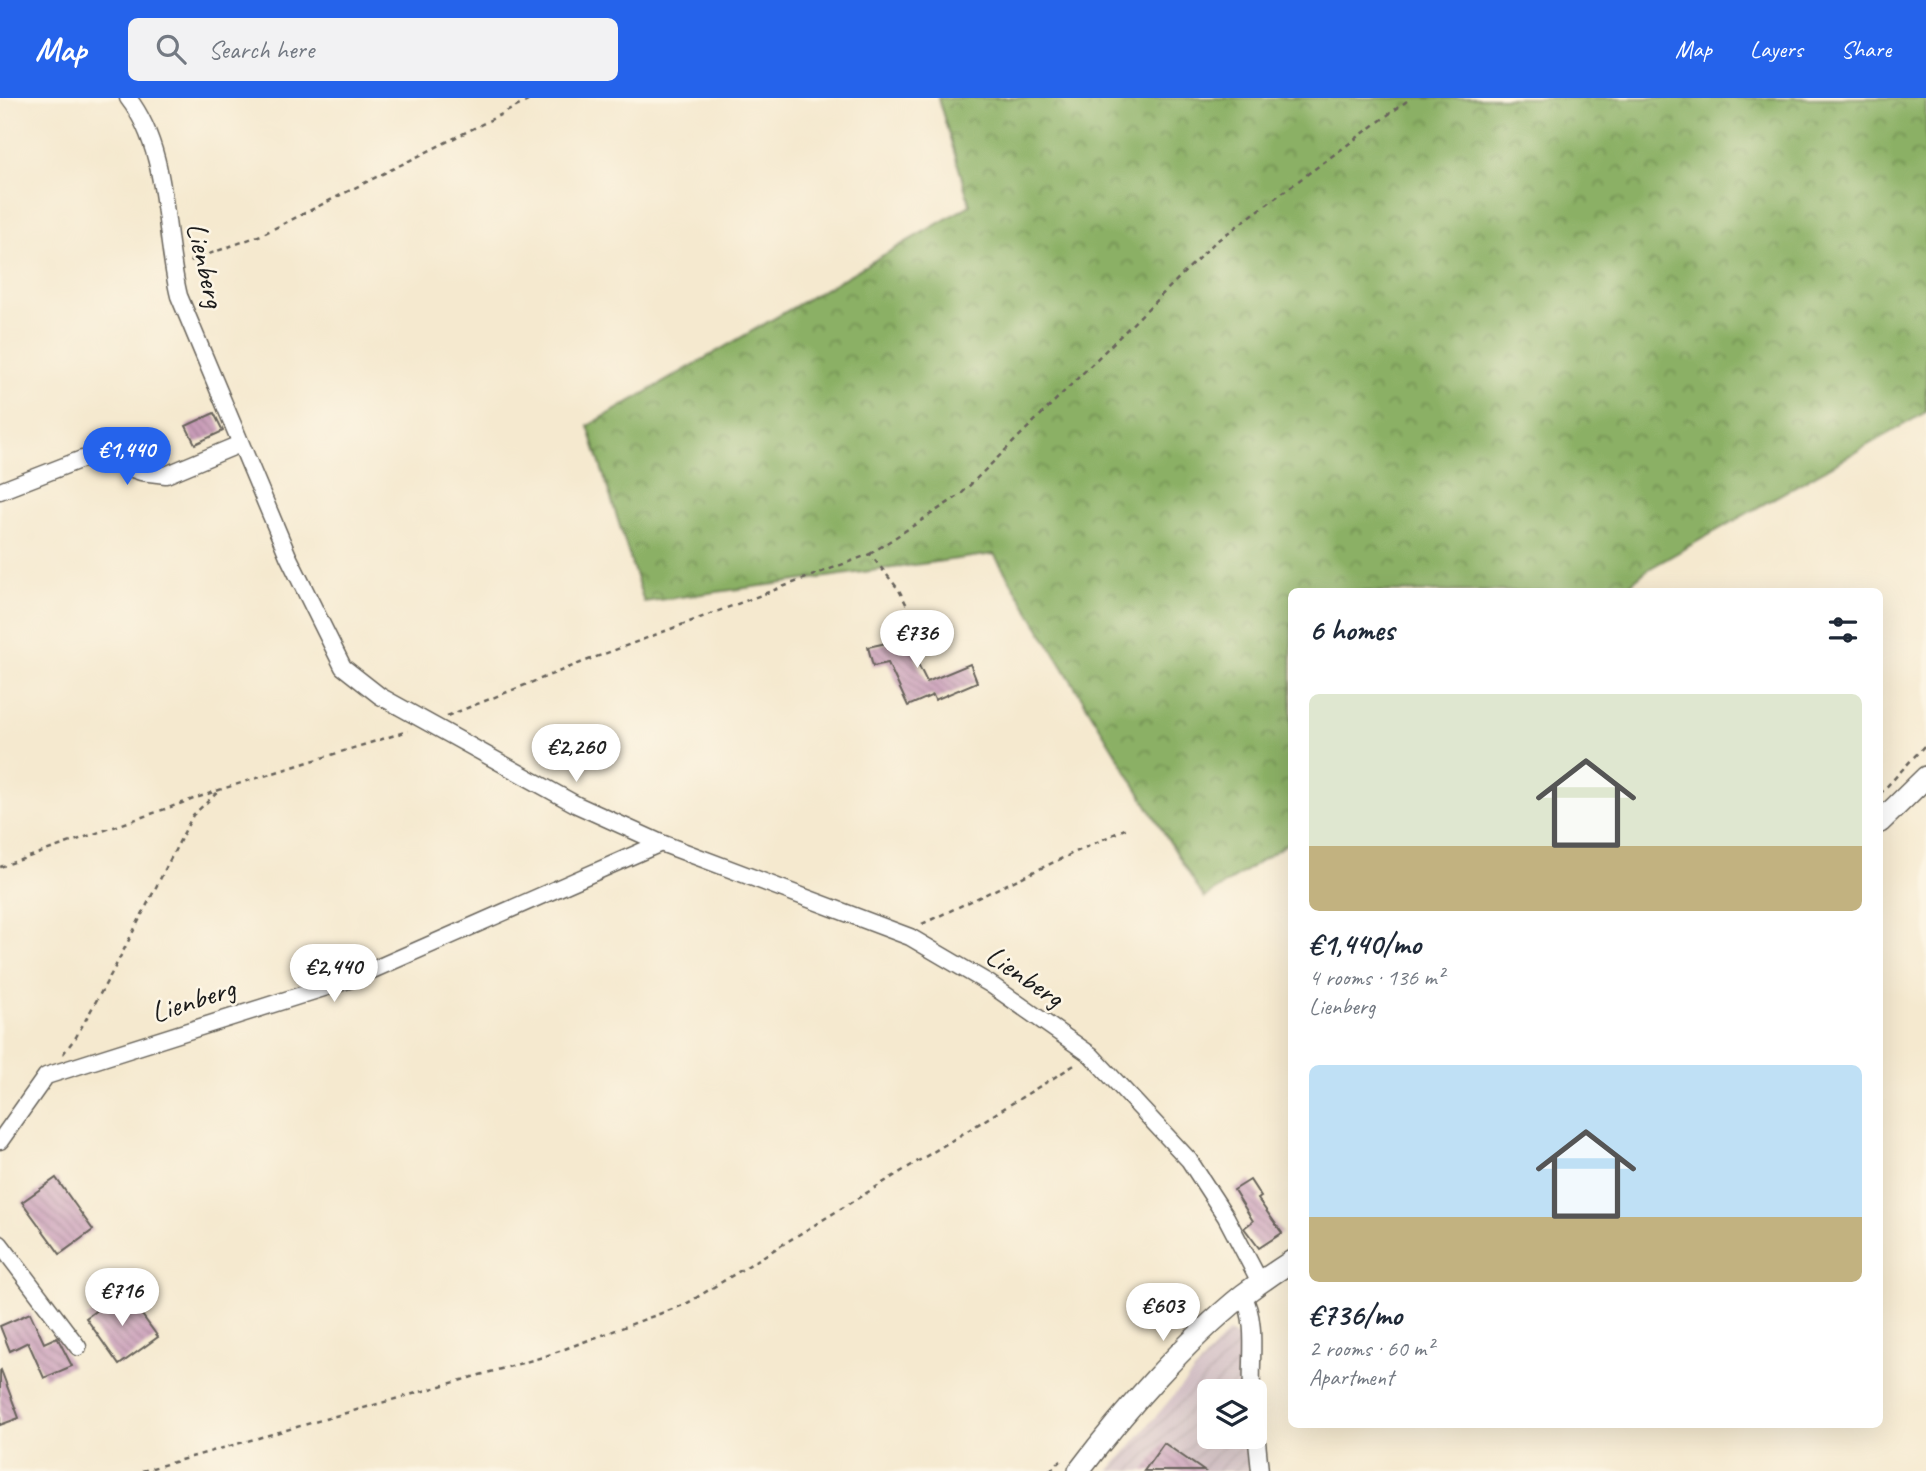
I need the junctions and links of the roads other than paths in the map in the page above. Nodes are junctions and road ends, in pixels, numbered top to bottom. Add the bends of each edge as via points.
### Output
1 (128, 98) edge
2 (240, 444) junction
3 (0, 491) edge
4 (1926, 777) edge
5 (1883, 819) edge
6 (661, 843) junction
7 (0, 1141) edge
8 (0, 1244) edge
9 (1288, 1264) edge
10 (1252, 1289) junction
11 (78, 1347) dead end
12 (1252, 1379) edge
13 (1257, 1449) edge
14 (1079, 1471) edge
15 (1259, 1471) edge

1 - 2 street, Lienberg via 153,150 179,296
2 - 3 street via 166,475 82,459
2 - 6 street, Lienberg via 343,667 380,696 428,723 577,805
4 - 5 street
6 - 7 street, Lienberg via 352,979 46,1076
6 - 10 street, Lienberg via 910,937 1091,1055 1189,1160 1226,1216
8 - 11 street
9 - 10 street
10 - 12 street, Lienberg
10 - 14 street via 1196,1338
13 - 15 street

